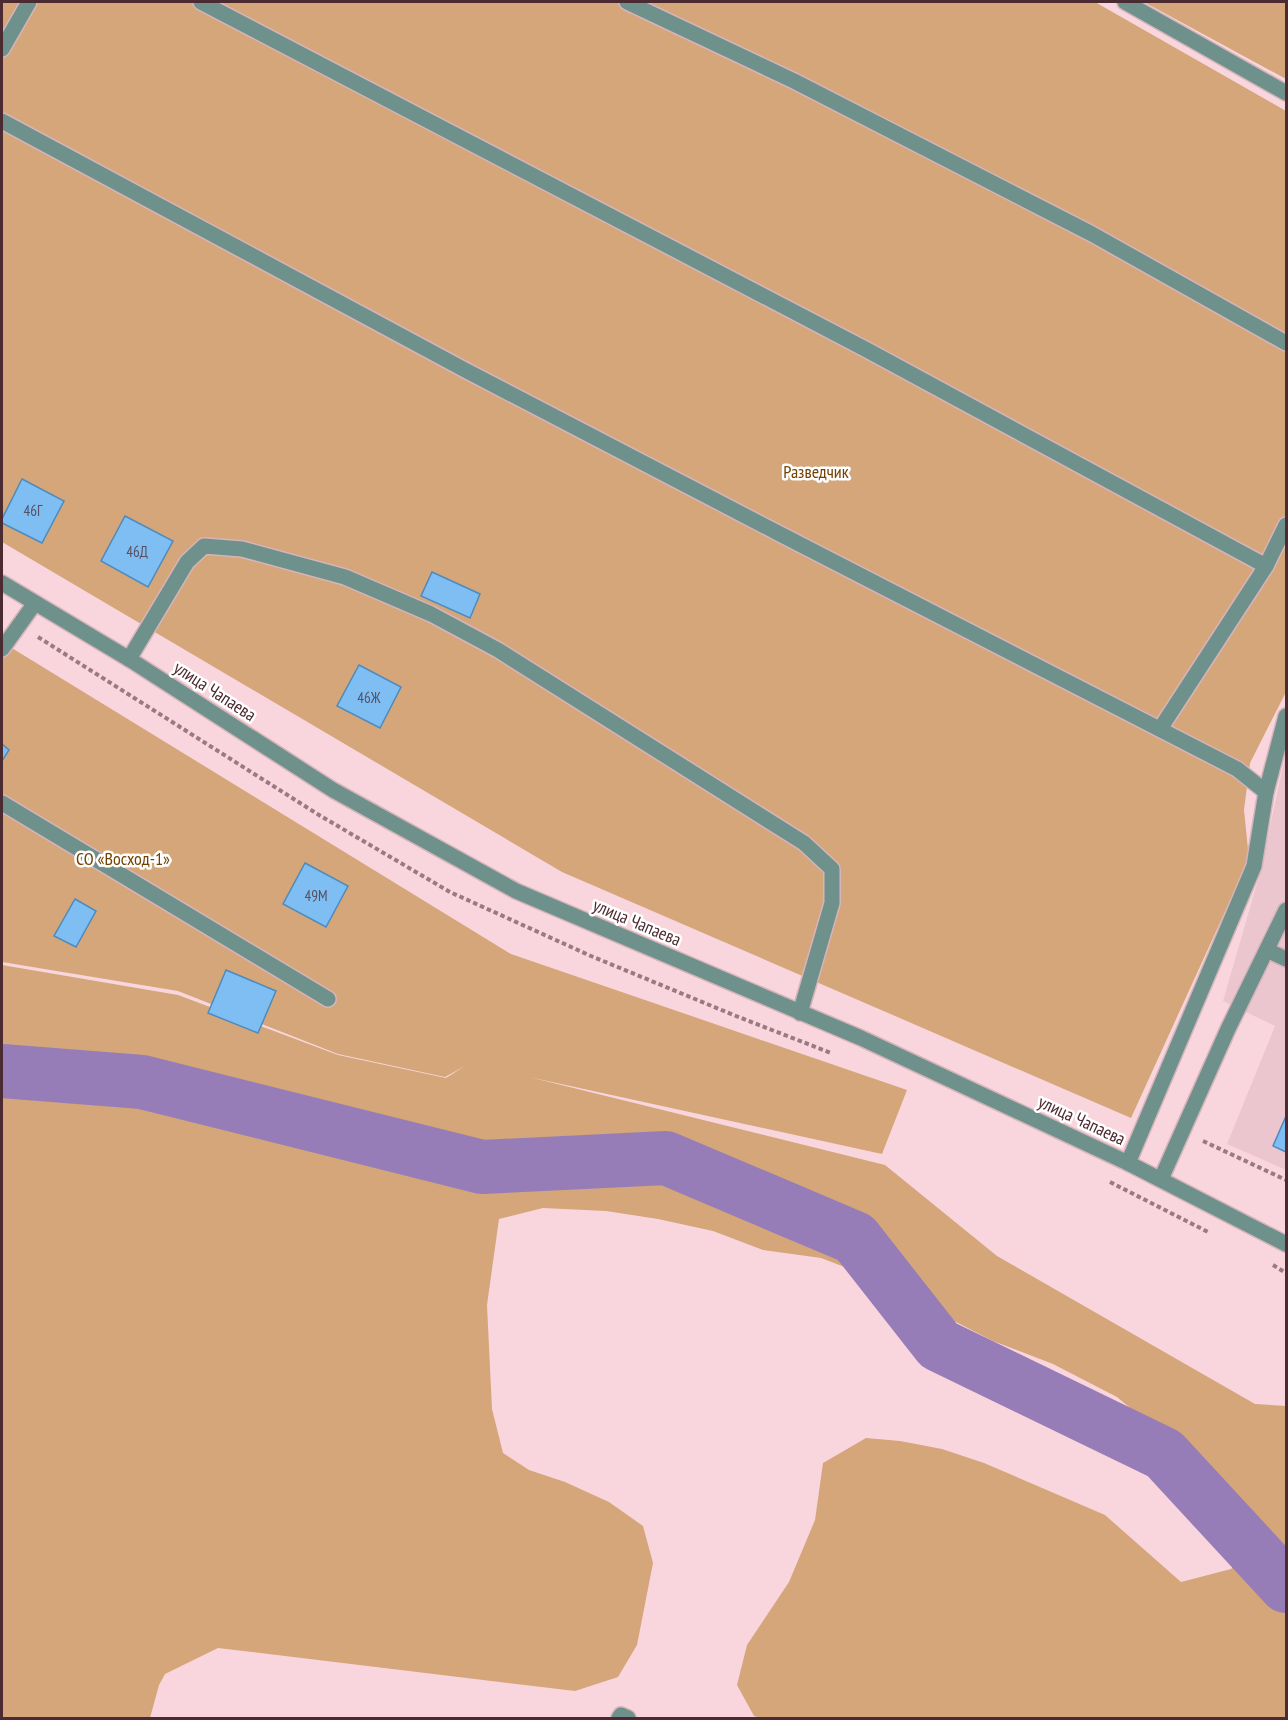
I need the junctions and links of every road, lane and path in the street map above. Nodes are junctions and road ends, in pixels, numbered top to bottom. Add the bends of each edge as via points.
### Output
1 (29, 2) edge
2 (201, 2) edge
3 (627, 2) edge
4 (1125, 2) edge
5 (2, 49) edge
6 (1287, 93) edge
7 (2, 121) edge
8 (1287, 343) edge
9 (1287, 525) edge
10 (1266, 566) junction
11 (2, 583) edge
12 (35, 603) junction
13 (2, 649) edge
14 (129, 659) junction
15 (1287, 716) edge
16 (1160, 729) junction
17 (1266, 792) junction
18 (2, 803) edge
19 (1287, 910) edge
20 (1267, 950) junction
21 (1287, 959) edge
22 (328, 999) dead end
23 (800, 1013) junction
24 (1183, 1131) junction
25 (1128, 1163) junction
26 (1161, 1179) junction
27 (1287, 1180) edge
28 (1287, 1244) edge

1 - 5 street
2 - 10 street via 867,350
3 - 8 street via 794,81 1092,234
4 - 6 street
7 - 16 street via 465,370
9 - 10 street
10 - 16 street
11 - 12 street, улица Чапаева
12 - 13 street
12 - 14 street, улица Чапаева
14 - 23 street, улица Чапаева via 333,790 516,891
14 - 23 street via 188,562 204,546 242,549 345,578 431,614 498,650 804,843 832,869 832,903
15 - 17 street
16 - 17 street via 1237,769
17 - 25 street via 1254,866
18 - 22 street
19 - 20 street
20 - 21 street
20 - 24 street
23 - 25 street, улица Чапаева
24 - 26 street
24 - 27 path
25 - 26 street, улица Чапаева
26 - 28 street, улица Чапаева

